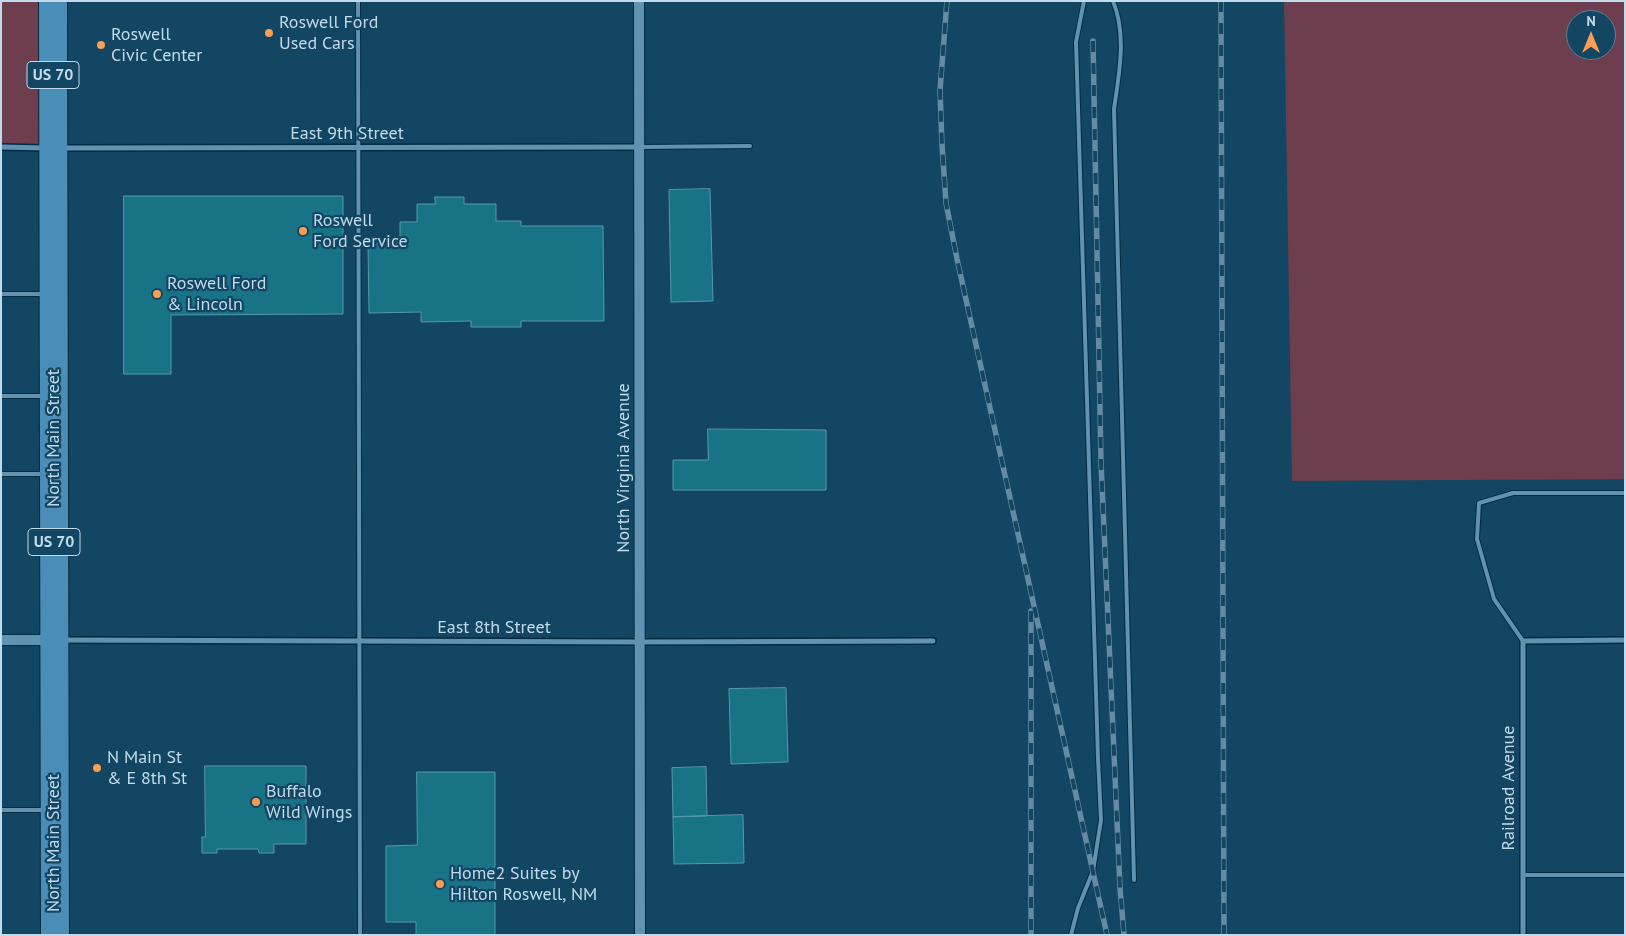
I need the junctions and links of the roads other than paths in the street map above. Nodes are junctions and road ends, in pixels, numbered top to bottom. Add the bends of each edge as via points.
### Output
1 (53, 1) edge
2 (358, 1) edge
3 (639, 1) edge
4 (1084, 1) edge
5 (1113, 1) edge
6 (750, 146) dead end
7 (1, 147) edge
8 (640, 147) junction
9 (54, 148) junction
10 (358, 148) junction
11 (1, 294) edge
12 (54, 294) junction
13 (1, 396) edge
14 (54, 396) junction
15 (1, 474) edge
16 (54, 474) junction
17 (1625, 493) edge
18 (1, 640) edge
19 (54, 640) junction
20 (933, 640) dead end
21 (1522, 640) junction
22 (1625, 640) edge
23 (358, 641) junction
24 (641, 642) junction
25 (1, 810) edge
26 (54, 810) junction
27 (1523, 875) junction
28 (1625, 875) edge
29 (1134, 880) dead end
30 (55, 935) edge
31 (360, 935) edge
32 (640, 935) edge
33 (1071, 935) edge
34 (1523, 935) edge

1 - 9 main road, North Main Street / US 70
2 - 10 lane
3 - 8 street, North Virginia Avenue
4 - 33 lane via 1076,42 1097,748 1102,820 1093,871
5 - 29 lane via 1122,54 1114,109
6 - 8 lane
7 - 9 street, East 9th Street
8 - 10 street, East 9th Street
8 - 24 street, North Virginia Avenue
9 - 10 street, East 9th Street
9 - 12 main road, North Main Street / US 70
10 - 23 lane
11 - 12 lane
12 - 14 main road, North Main Street / US 70
13 - 14 lane
14 - 16 main road, North Main Street / US 70
15 - 16 lane
16 - 19 main road, North Main Street / US 70
17 - 21 lane via 1513,493 1479,503 1477,539 1494,599
18 - 19 street
19 - 23 street, East 8th Street
19 - 26 main road, North Main Street / US 70
20 - 24 street, East 8th Street
21 - 22 street
21 - 27 street, Railroad Avenue
23 - 24 street, East 8th Street
23 - 31 lane
24 - 32 street, North Virginia Avenue
25 - 26 lane
26 - 30 main road, North Main Street / US 70
27 - 28 lane
27 - 34 street, Railroad Avenue

